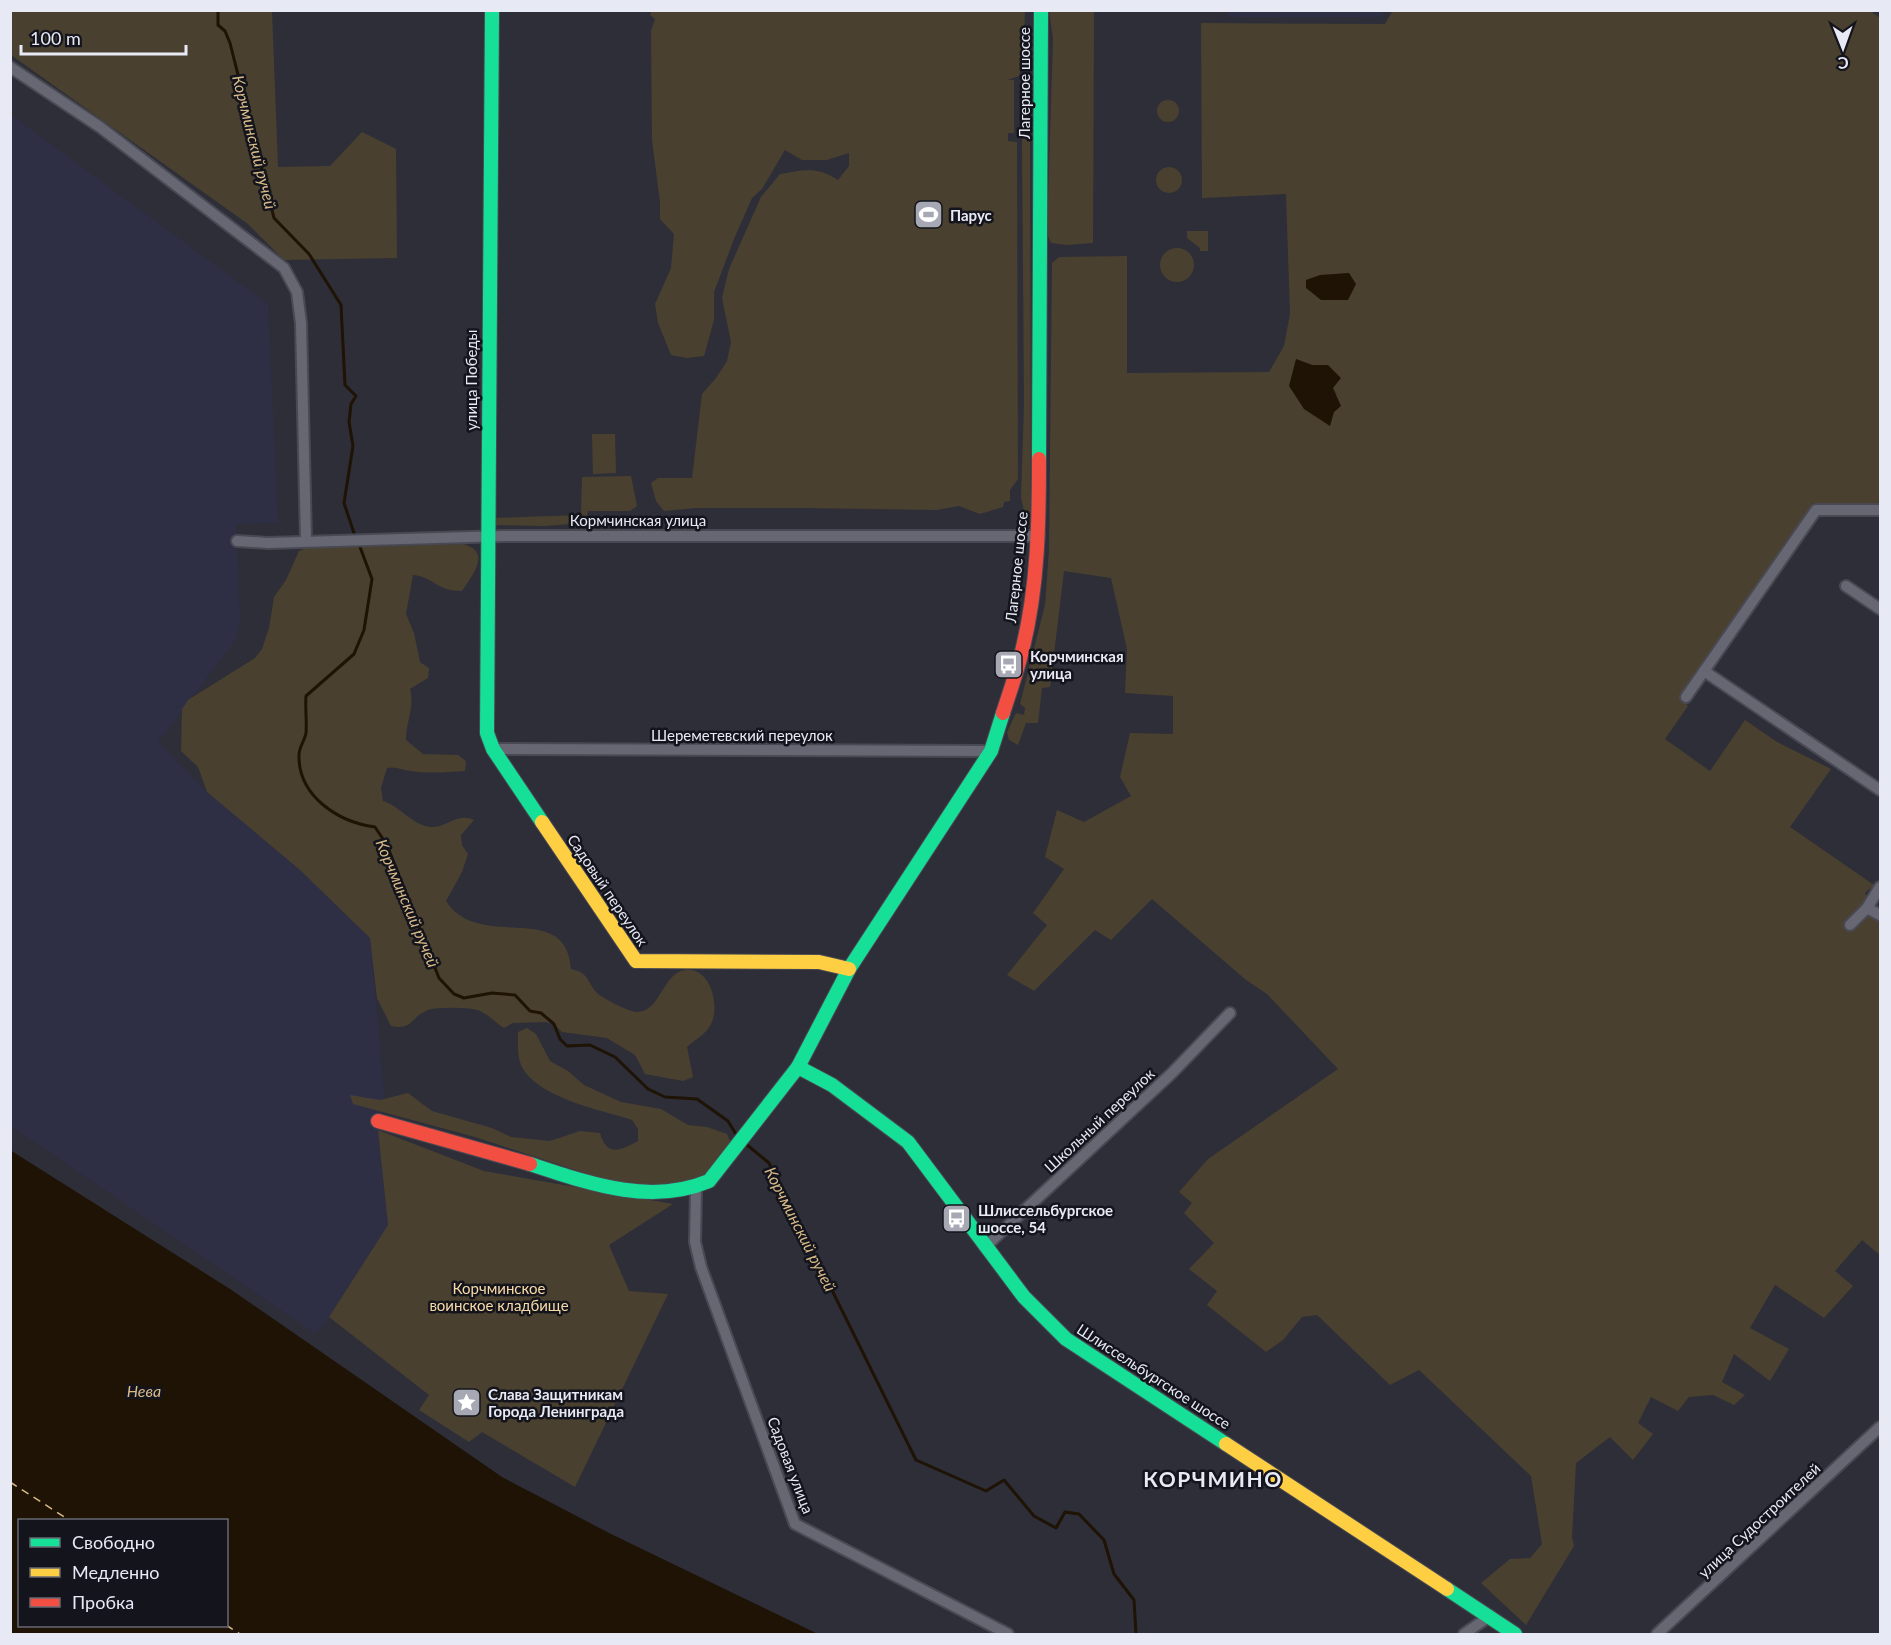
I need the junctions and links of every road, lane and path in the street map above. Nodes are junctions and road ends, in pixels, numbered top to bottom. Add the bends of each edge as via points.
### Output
1 (492, 10) edge
2 (1041, 10) edge
3 (10, 67) edge
4 (1881, 510) edge
5 (1039, 536) junction
6 (486, 537) junction
7 (306, 540) junction
8 (237, 541) dead end
9 (1846, 586) dead end
10 (1881, 609) edge
11 (1704, 671) junction
12 (1686, 697) dead end
13 (493, 749) junction
14 (991, 751) junction
15 (1881, 790) edge
16 (1881, 887) edge
17 (1867, 908) junction
18 (1881, 915) edge
19 (1850, 925) dead end
20 (849, 969) junction
21 (1230, 1013) dead end
22 (798, 1067) junction
23 (378, 1121) dead end
24 (696, 1189) junction
25 (985, 1247) junction
26 (1881, 1427) edge
27 (1490, 1616) junction
28 (1008, 1635) edge
29 (1464, 1635) edge
30 (1515, 1635) edge
31 (1658, 1635) edge

1 - 6 street, улица Победы
2 - 5 street, Лагерное шоссе
3 - 7 street via 100,127 284,268 297,292 302,323
4 - 11 street via 1816,510
5 - 6 street, Кормчинская улица
5 - 14 street, Лагерное шоссе via 1023,648
6 - 7 street, Кормчинская улица
6 - 13 street, улица Победы via 487,733
7 - 8 street, Кормчинская улица
9 - 10 street
11 - 12 street
11 - 15 street
13 - 14 street, Шереметевский переулок
13 - 20 street, Садовый переулок via 636,961 819,962
14 - 20 street, Лагерное шоссе
16 - 17 street
17 - 18 street
17 - 19 street
20 - 22 street, Лагерное шоссе
21 - 25 street, Школьный переулок via 1172,1073
22 - 24 street, Лагерное шоссе via 709,1181
22 - 25 street, Шлиссельбургское шоссе via 832,1085 908,1142
23 - 24 street via 606,1186 668,1192
24 - 28 street, Садовая улица via 695,1242 701,1267 795,1524
25 - 27 street, Шлиссельбургское шоссе via 1024,1297 1066,1338
26 - 31 street, улица Судостроителей
27 - 29 street
27 - 30 street, Шлиссельбургское шоссе

